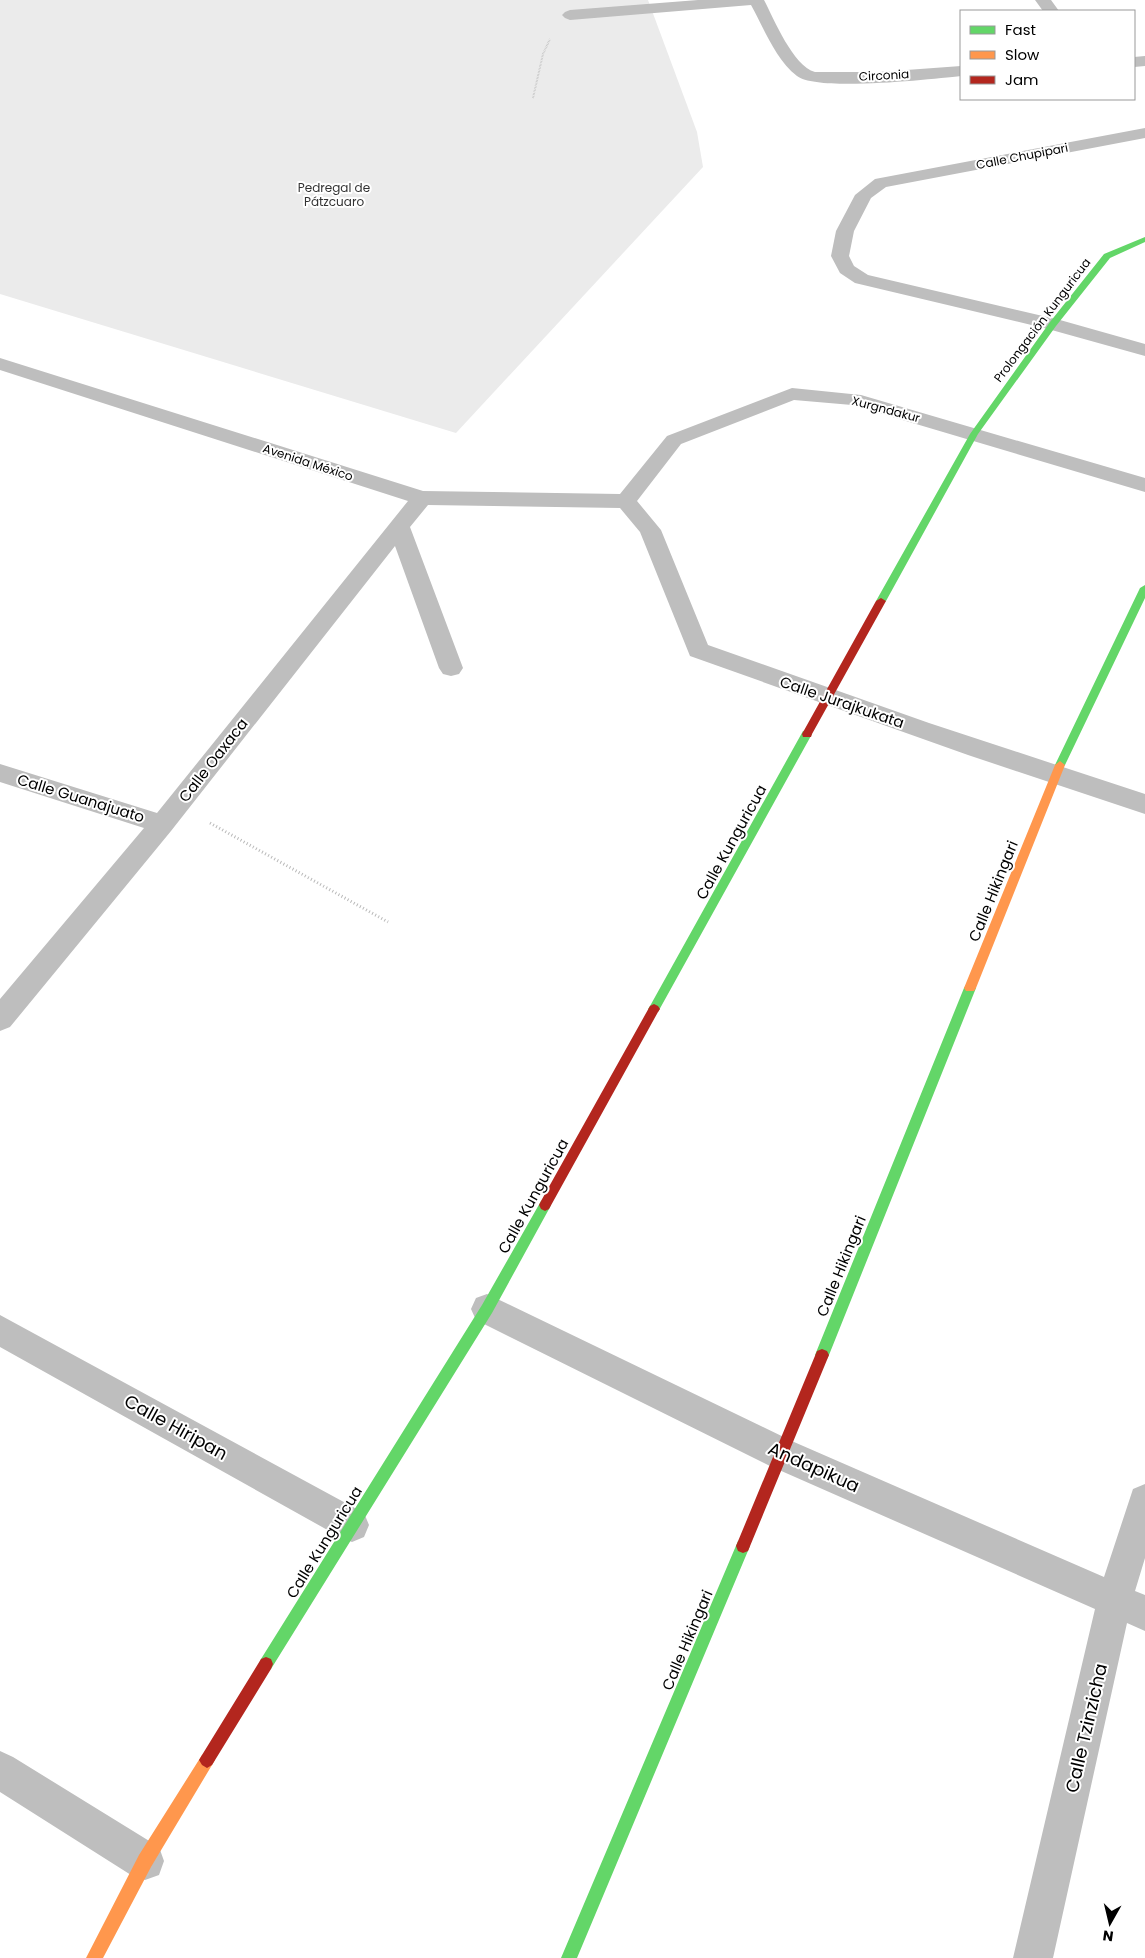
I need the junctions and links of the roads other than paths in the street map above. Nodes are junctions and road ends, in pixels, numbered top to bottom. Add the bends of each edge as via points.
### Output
1 (755, 0) edge
2 (570, 15) road end
3 (960, 71) edge
4 (1145, 133) edge
5 (1145, 239) edge
6 (1053, 324) junction
7 (1145, 350) edge
8 (0, 364) edge
9 (974, 434) junction
10 (1145, 485) edge
11 (422, 498) junction
12 (626, 501) junction
13 (399, 526) junction
14 (1145, 588) edge
15 (451, 668) dead end
16 (829, 698) junction
17 (0, 773) edge
18 (1055, 776) junction
19 (1145, 804) edge
20 (170, 814) junction
21 (0, 1020) edge
22 (488, 1309) junction
23 (0, 1330) edge
24 (782, 1454) junction
25 (1145, 1500) edge
26 (352, 1525) junction
27 (1130, 1607) edge
28 (0, 1770) edge
29 (145, 1861) junction
30 (94, 1958) edge
31 (569, 1958) edge
32 (1033, 1958) edge

1 - 2 street
1 - 3 street, Circonia via 793,64 806,76 829,78
4 - 6 street, Calle Chupipari via 881,184 864,195 845,231 840,256 847,269 862,279
5 - 6 street, Prolongación Kunguricua via 1107,256
6 - 7 street, Calle Chupipari
6 - 9 street, Prolongación Kunguricua
8 - 11 street, Avenida México
9 - 10 street, Xurgndakur
9 - 12 street, Xurgndakur via 854,399 792,394 674,440
9 - 16 street, Calle Kunguricua
11 - 12 street, Avenida México
11 - 13 street, Calle Oaxaca
12 - 16 street, Calle Jurajkukata via 650,530 698,650
13 - 15 street
13 - 20 street, Calle Oaxaca
14 - 18 street, Calle Hikingari
16 - 18 street, Calle Jurajkukata
16 - 22 street, Calle Kunguricua
17 - 20 street, Calle Guanajuato
18 - 19 street, Calle Jurajkukata
18 - 24 street, Calle Hikingari
20 - 21 street, Calle Oaxaca
22 - 24 street, Andapikua
22 - 26 street, Calle Kunguricua
23 - 26 street, Calle Hiripan
24 - 27 street, Andapikua
24 - 31 street, Calle Hikingari
25 - 27 street, Calle Tzinzicha
26 - 29 street, Calle Kunguricua
27 - 32 street, Calle Tzinzicha
28 - 29 street
29 - 30 street, Calle Kunguricua

